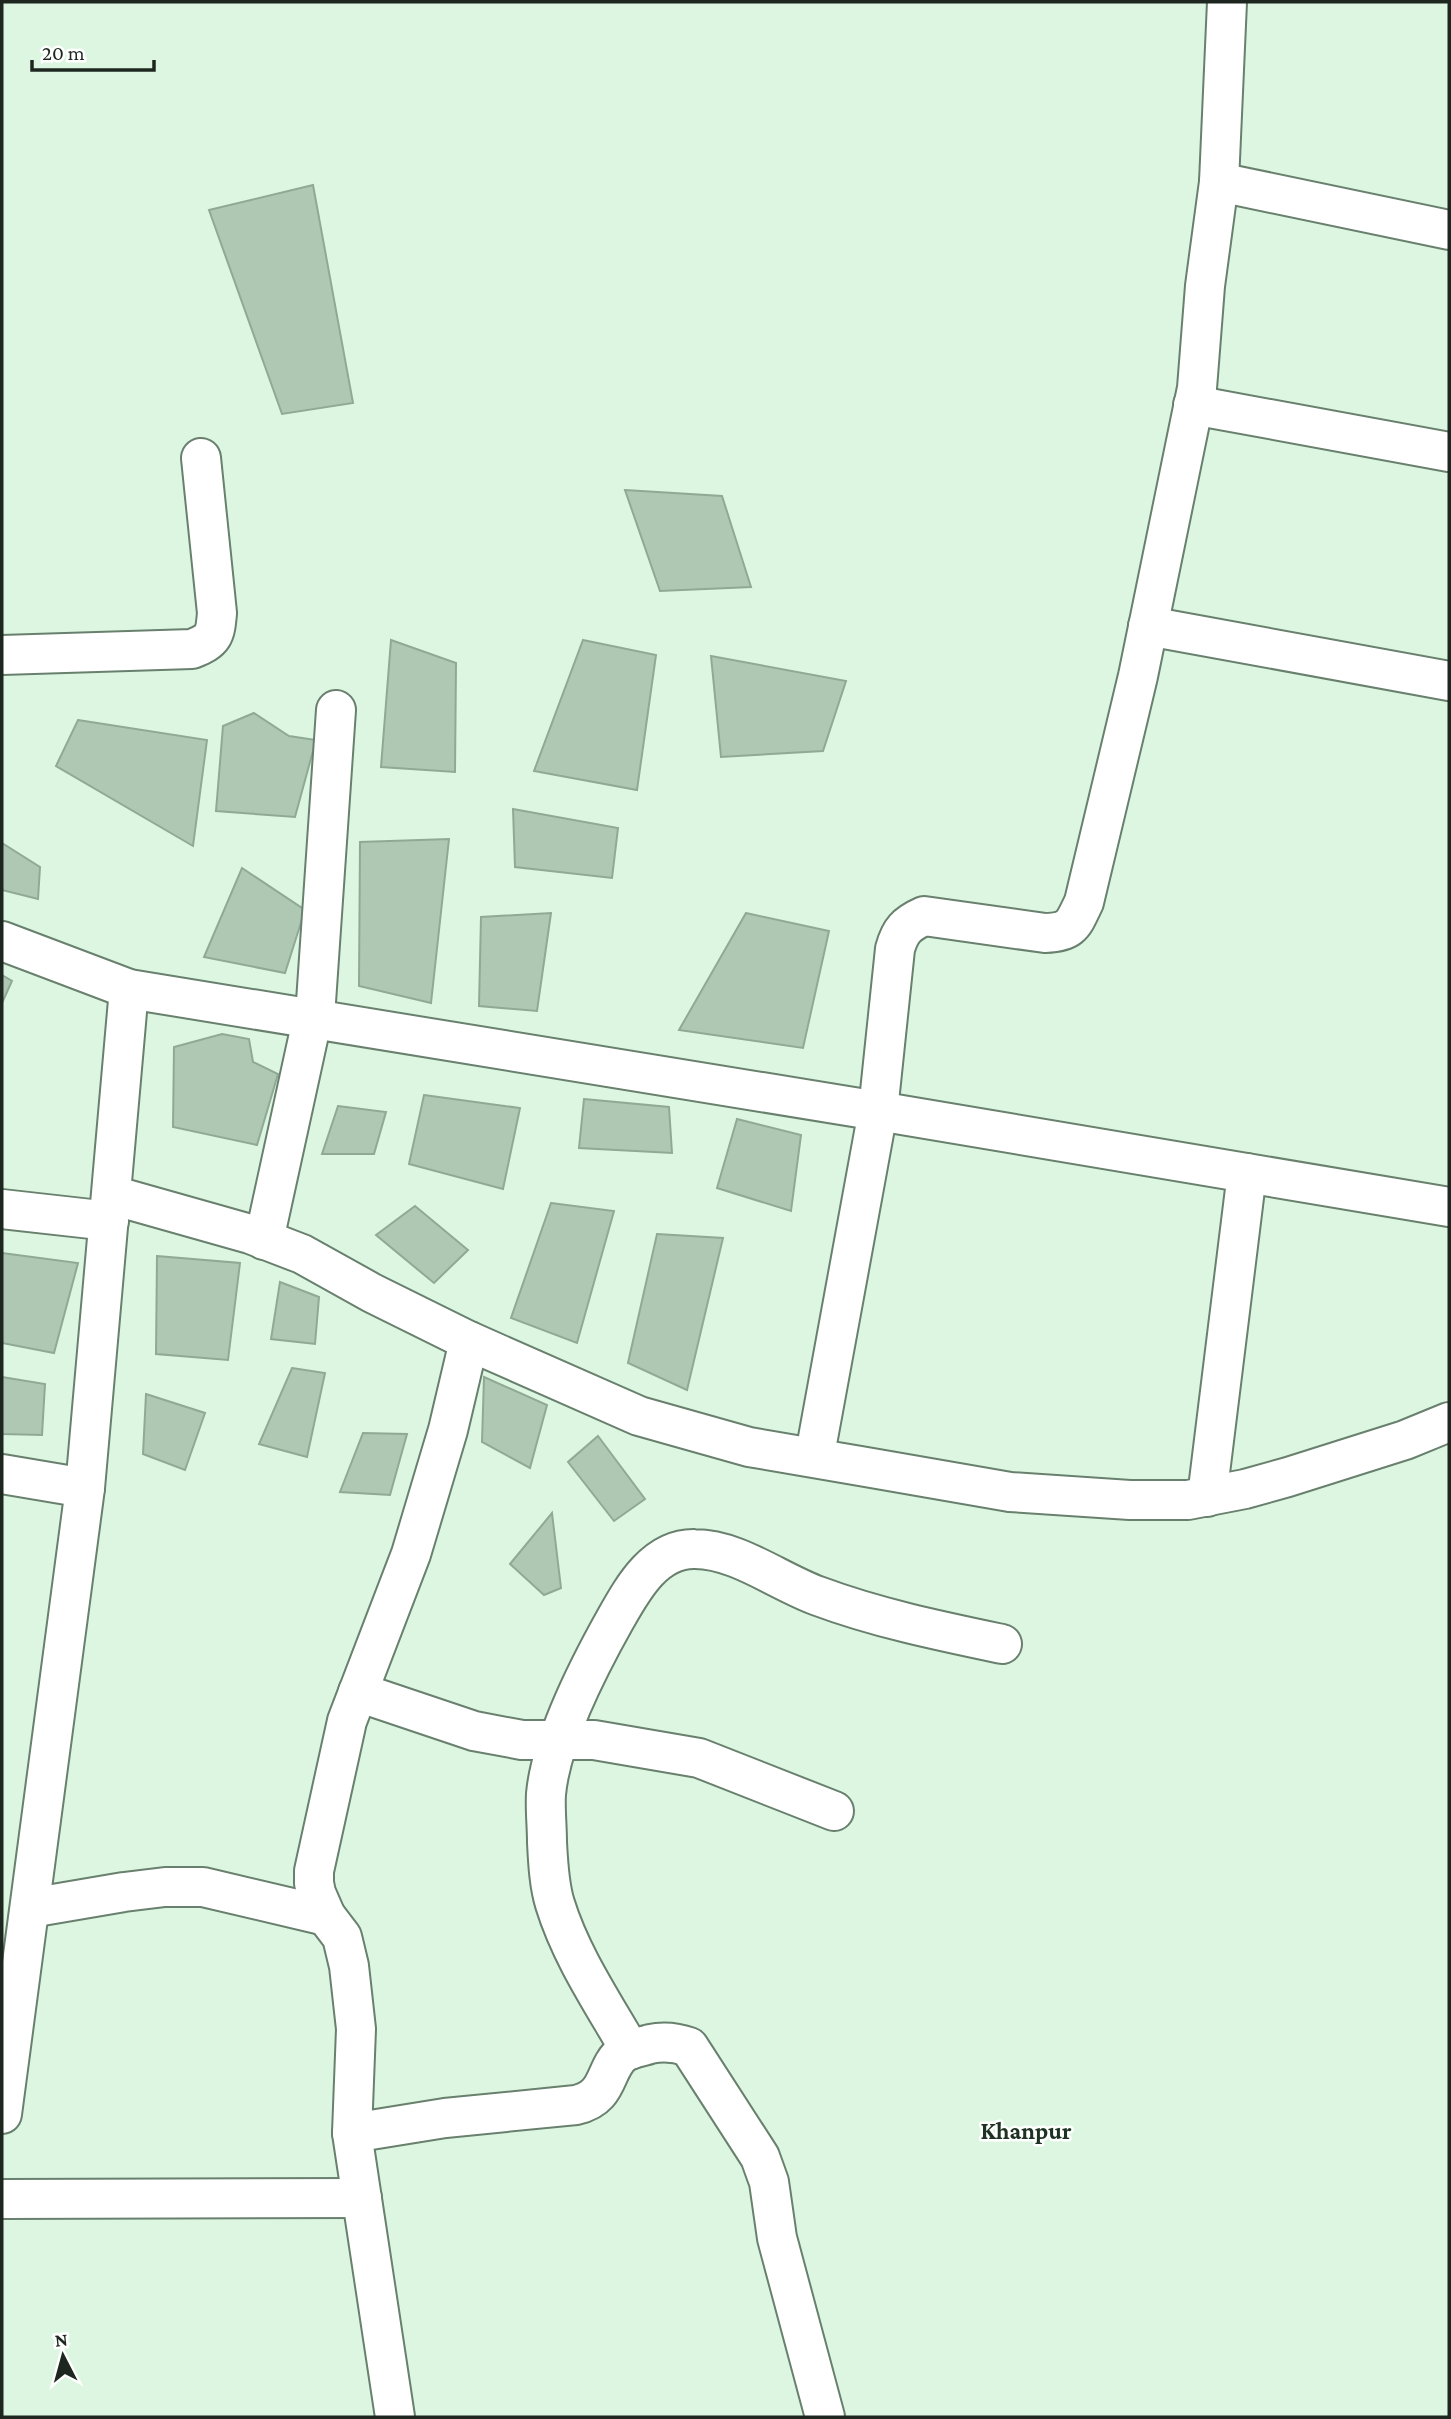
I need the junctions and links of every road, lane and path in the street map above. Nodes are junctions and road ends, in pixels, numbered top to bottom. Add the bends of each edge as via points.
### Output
1 (1227, 2) edge
2 (1219, 183) junction
3 (1449, 230) edge
4 (1193, 405) junction
5 (1449, 452) edge
6 (201, 458) dead end
7 (1148, 625) junction
8 (2, 655) edge
9 (1449, 681) edge
10 (336, 710) dead end
11 (2, 941) edge
12 (129, 989) junction
13 (312, 1018) junction
14 (878, 1111) junction
15 (1247, 1173) junction
16 (1449, 1207) edge
17 (111, 1208) junction
18 (2, 1209) edge
19 (264, 1240) junction
20 (469, 1341) junction
21 (1449, 1422) edge
22 (818, 1438) dead end
23 (2, 1474) edge
24 (85, 1488) junction
25 (1207, 1497) junction
26 (1002, 1644) dead end
27 (358, 1692) junction
28 (558, 1741) junction
29 (834, 1811) dead end
30 (30, 1908) junction
31 (326, 1916) junction
32 (12, 1969) edge
33 (630, 2050) junction
34 (2, 2113) edge
35 (352, 2133) junction
36 (362, 2198) junction
37 (2, 2199) edge
38 (395, 2417) edge
39 (825, 2417) edge

1 - 2 street
2 - 3 street
2 - 4 street
4 - 5 street
4 - 7 street
6 - 8 street via 217,613 215,633 207,643 192,649
7 - 9 street
7 - 14 street via 1084,902 1072,926 1045,933 924,916 900,931
10 - 13 street
11 - 12 street
12 - 13 street
12 - 17 street
13 - 14 street
13 - 19 street
14 - 15 street
14 - 22 street
15 - 16 street
15 - 25 street
17 - 18 street
17 - 19 street
17 - 24 street
19 - 20 street via 302,1254
20 - 25 street via 639,1416 749,1447 1010,1492 1130,1500
20 - 27 street via 411,1554
21 - 25 street via 1287,1477
23 - 24 street
24 - 30 street
26 - 28 street via 906,1623 817,1596 730,1556 695,1549 667,1555 654,1564 628,1598 592,1661
27 - 28 street via 474,1731
27 - 31 street via 347,1721 314,1871 313,1883
28 - 29 street via 594,1740 699,1758
28 - 33 street via 546,1793 555,1903 578,1957
30 - 31 street via 165,1887 203,1887
30 - 32 street
31 - 35 street via 342,1937 349,1966 356,2029
32 - 34 street
33 - 35 street via 617,2061 596,2096 585,2103
33 - 39 street via 671,2042 689,2047 760,2157
35 - 36 street
36 - 37 street
36 - 38 street

